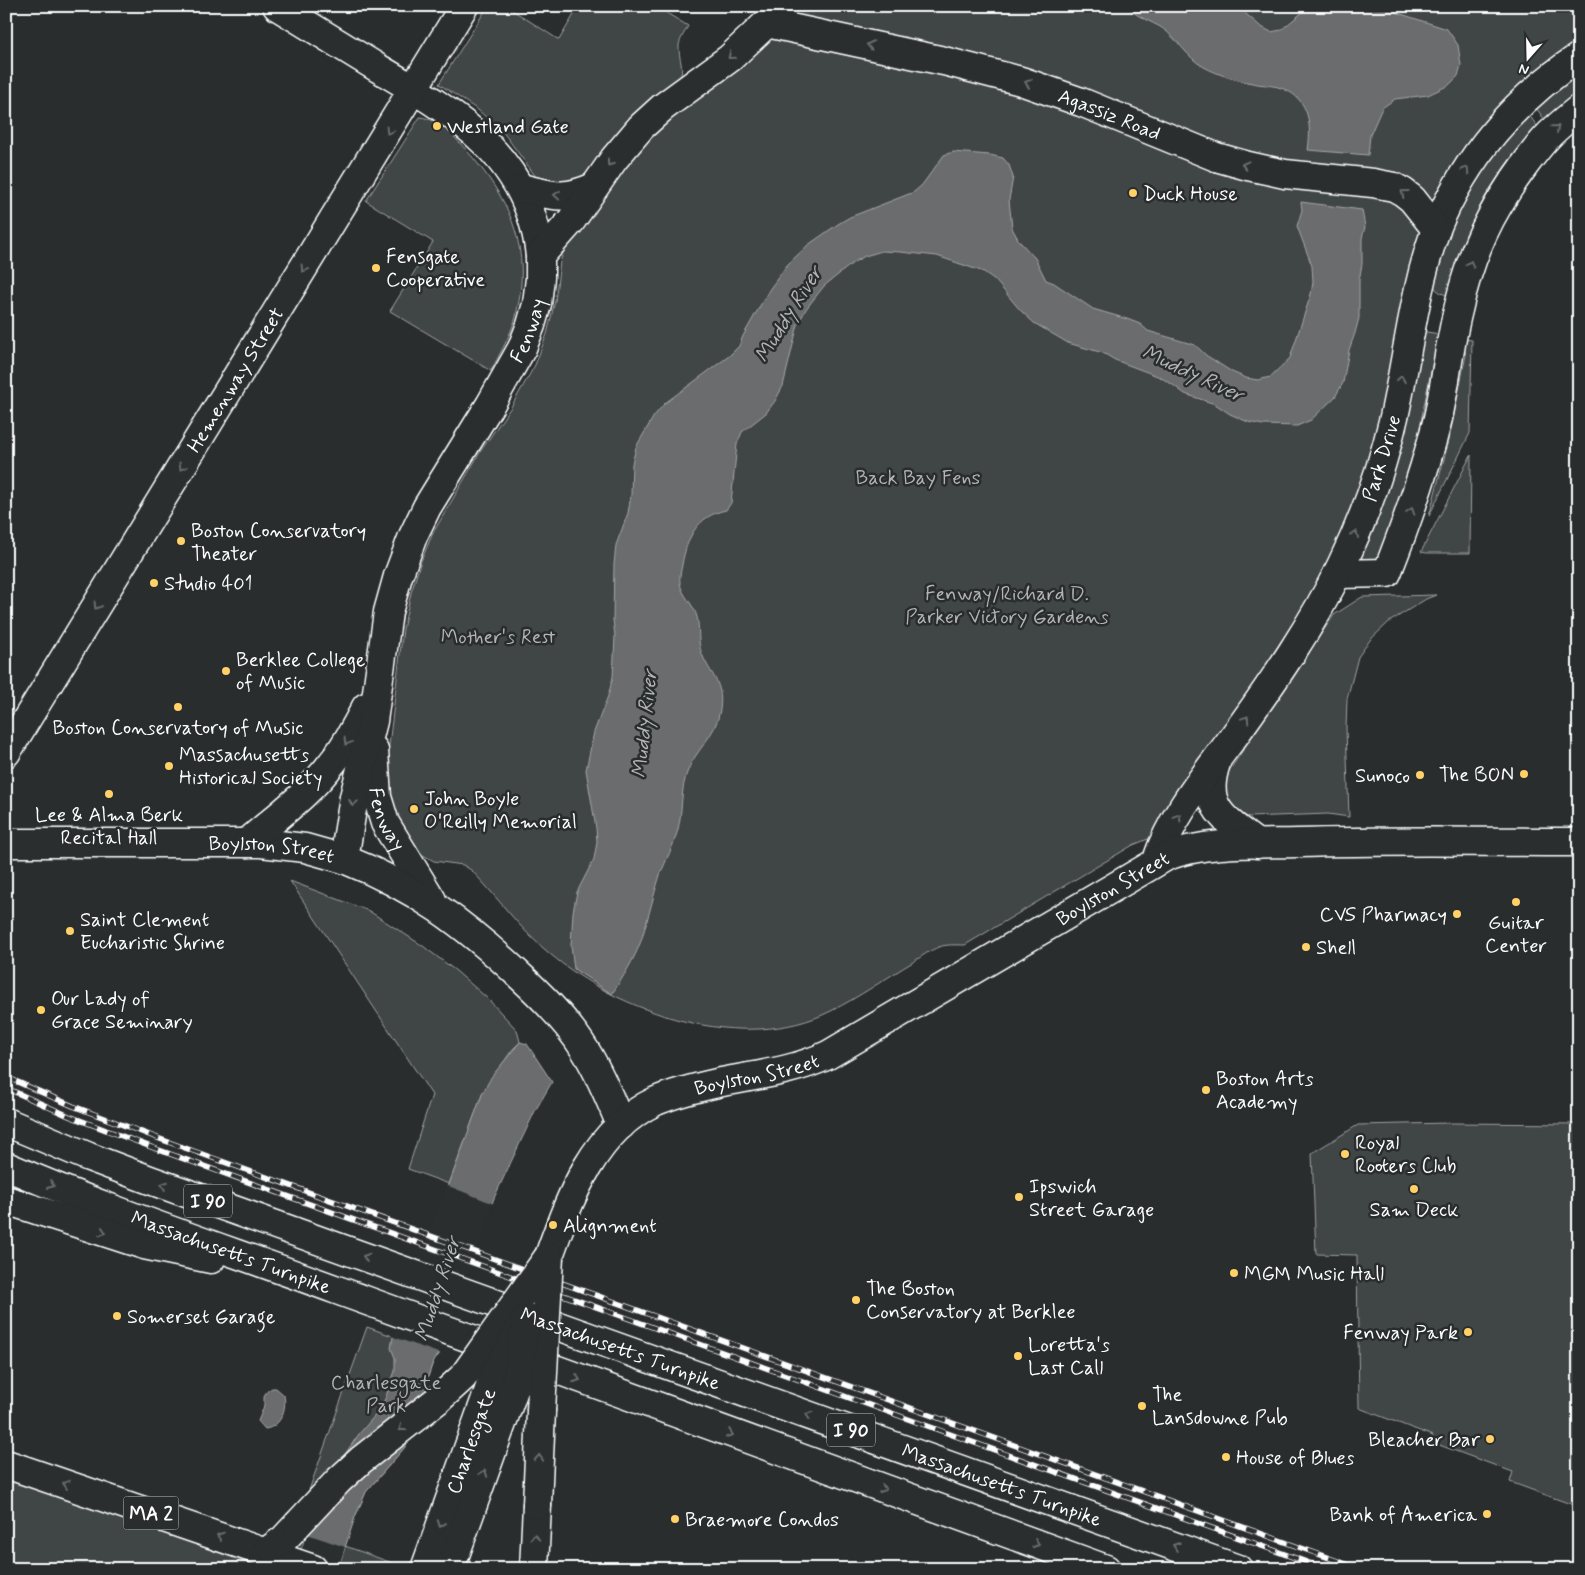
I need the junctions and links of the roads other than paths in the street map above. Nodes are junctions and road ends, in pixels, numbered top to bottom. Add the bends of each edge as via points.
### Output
1 (277, 6) edge
2 (464, 6) edge
3 (775, 15) edge
4 (1579, 57) edge
5 (414, 89) junction
6 (1579, 109) edge
7 (594, 187) junction
8 (520, 188) junction
9 (1436, 229) junction
10 (540, 256) junction
11 (1337, 574) junction
12 (378, 683) junction
13 (372, 721) junction
14 (6, 753) edge
15 (1218, 759) junction
16 (6, 842) edge
17 (1579, 842) edge
18 (247, 843) junction
19 (1257, 844) junction
20 (344, 859) junction
21 (1157, 860) junction
22 (435, 906) junction
23 (6, 1122) edge
24 (621, 1125) junction
25 (6, 1166) edge
26 (6, 1200) edge
27 (549, 1256) junction
28 (308, 1280) junction
29 (527, 1318) junction
30 (6, 1466) edge
31 (263, 1560) edge
32 (305, 1566) edge
33 (424, 1569) edge
34 (450, 1569) edge
35 (534, 1569) edge
36 (1106, 1569) edge
37 (1238, 1569) edge

1 - 5 main road, Fenway
2 - 5 main road, Hemenway Street
3 -> 7 main road via 730,58 649,119
9 -> 3 main road, Agassiz Road via 1412,199 1394,187 1245,166 1021,81
9 -> 4 main road, Park Drive via 1459,181 1507,117 1536,89
5 - 8 main road, Fenway via 482,139 505,164
5 -> 14 main road, Hemenway Street
11 -> 6 main road via 1387,573 1425,468 1457,311 1477,245 1495,209 1532,156 1550,134
7 -> 8 main road via 564,196
7 - 10 main road via 571,221
8 - 10 main road, Fenway via 534,221
11 -> 9 main road, Park Drive via 1381,467 1417,294
10 - 12 main road, Fenway via 536,304 522,348 433,496 408,550 388,612
15 -> 11 main road, Park Drive via 1296,645
12 - 13 main road, Fenway
12 -> 18 main road via 331,765
13 -> 20 main road, Fenway via 354,797
13 - 22 main road, Fenway via 380,806 389,830
15 - 19 main road via 1211,783 1215,806 1227,821
21 -> 15 main road, Park Drive via 1174,824
16 - 18 main road, Boylston Street
17 - 19 main road, Boylston Street
18 - 20 main road, Boylston Street via 305,848
19 - 21 main road, Boylston Street via 1201,848
20 - 22 main road, Boylston Street via 399,883
21 - 24 main road, Boylston Street via 814,1062 672,1095 647,1106
22 - 24 main road, Boylston Street via 508,964 567,1026 592,1062
37 -> 23 main road, Massachusetts Turnpike / I 90 via 105,1163
24 - 27 main road, Charlesgate via 584,1172 572,1194
25 -> 28 main road, Massachusetts Turnpike / I 90 via 95,1203
26 -> 28 main road via 144,1245
27 - 29 main road, Charlesgate, bridge
27 -> 31 main road, bridge via 463,1377 339,1480
35 -> 27 main road, bridge
28 -> 36 main road, Massachusetts Turnpike / I 90
29 -> 33 main road, Charlesgate, bridge via 495,1374
34 -> 29 main road, Charlesgate, bridge via 517,1382
31 -> 30 main road, MA 2
31 - 32 main road, MA 2

